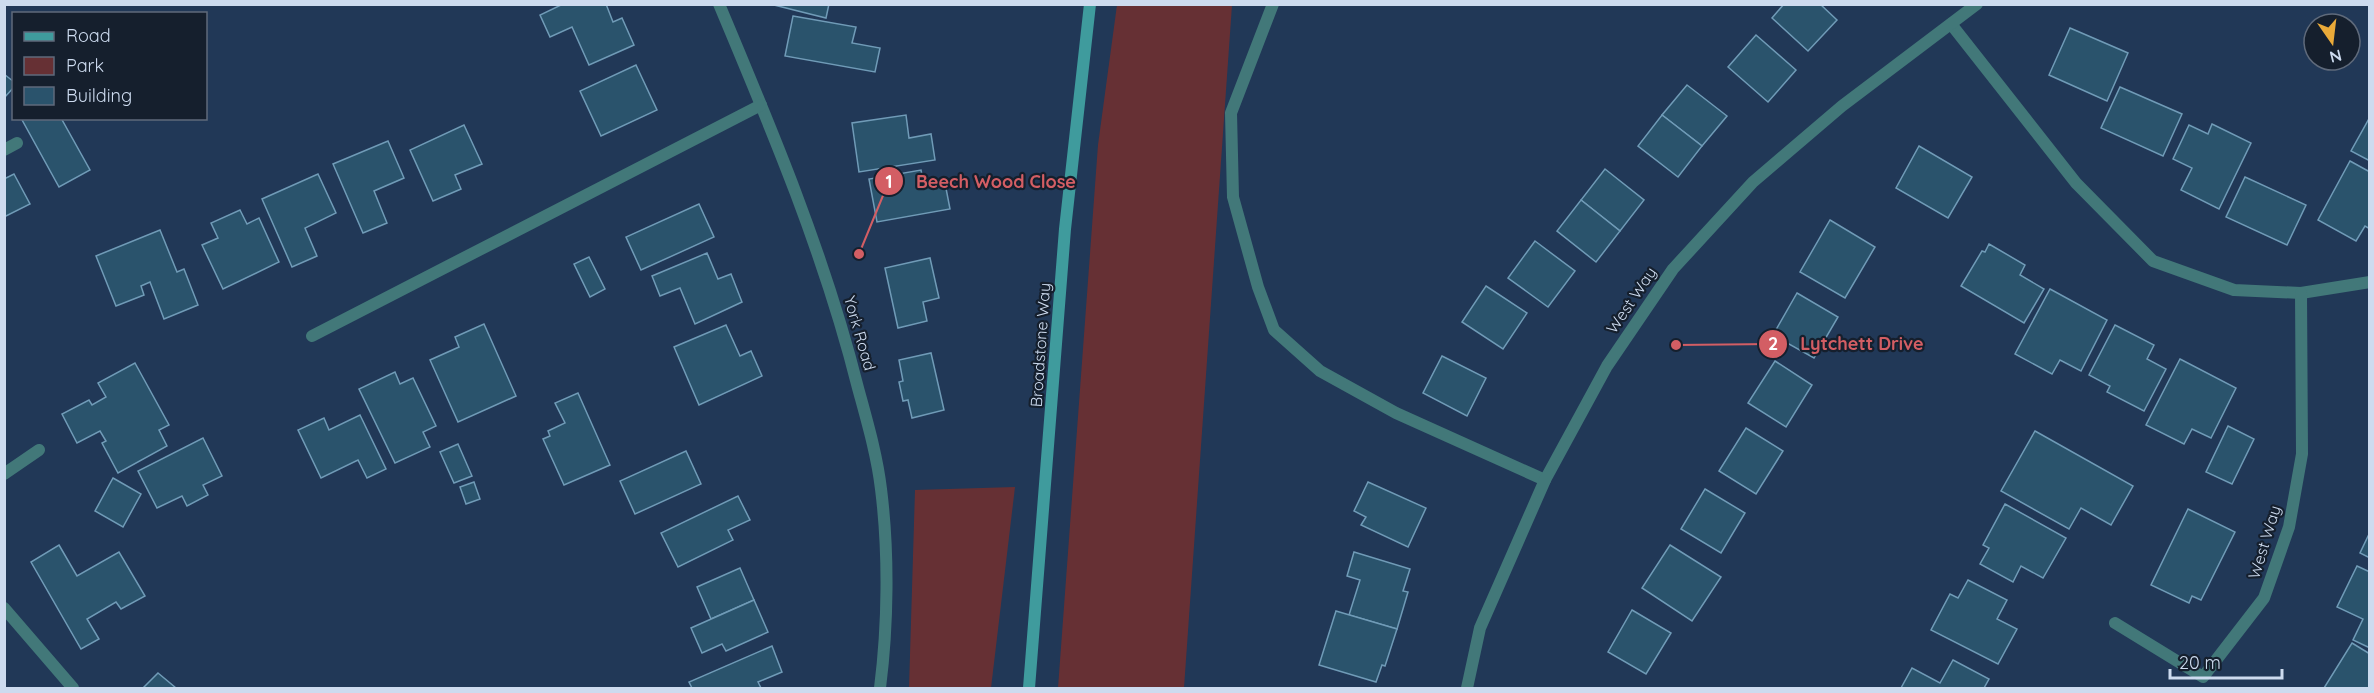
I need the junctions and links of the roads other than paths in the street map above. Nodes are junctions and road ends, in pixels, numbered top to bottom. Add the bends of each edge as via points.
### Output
1 (719, 4) edge
2 (1090, 4) edge
3 (1273, 4) edge
4 (1977, 4) edge
5 (1952, 24) junction
6 (761, 105) junction
7 (16, 143) dead end
8 (4, 150) edge
9 (2370, 282) edge
10 (2301, 293) junction
11 (312, 336) dead end
12 (39, 450) dead end
13 (4, 474) edge
14 (1545, 480) junction
15 (4, 608) edge
16 (2115, 623) dead end
17 (72, 688) edge
18 (880, 688) edge
19 (1029, 688) edge
20 (1467, 688) edge

1 - 6 street, York Road
2 - 19 street, Broadstone Way via 1065,229
3 - 14 street via 1231,113 1233,197 1274,330 1320,371 1396,413
4 - 5 street, West Way
5 - 10 street via 2076,183 2152,261 2234,290
5 - 14 street, West Way via 1842,106 1753,182 1673,268 1607,366
6 - 11 street
6 - 18 street, York Road via 843,328 881,489 886,642
7 - 8 street
9 - 10 street
10 - 16 street, West Way via 2302,454 2289,526 2264,598 2203,677
12 - 13 street
14 - 20 street, West Way via 1480,628
15 - 17 street

